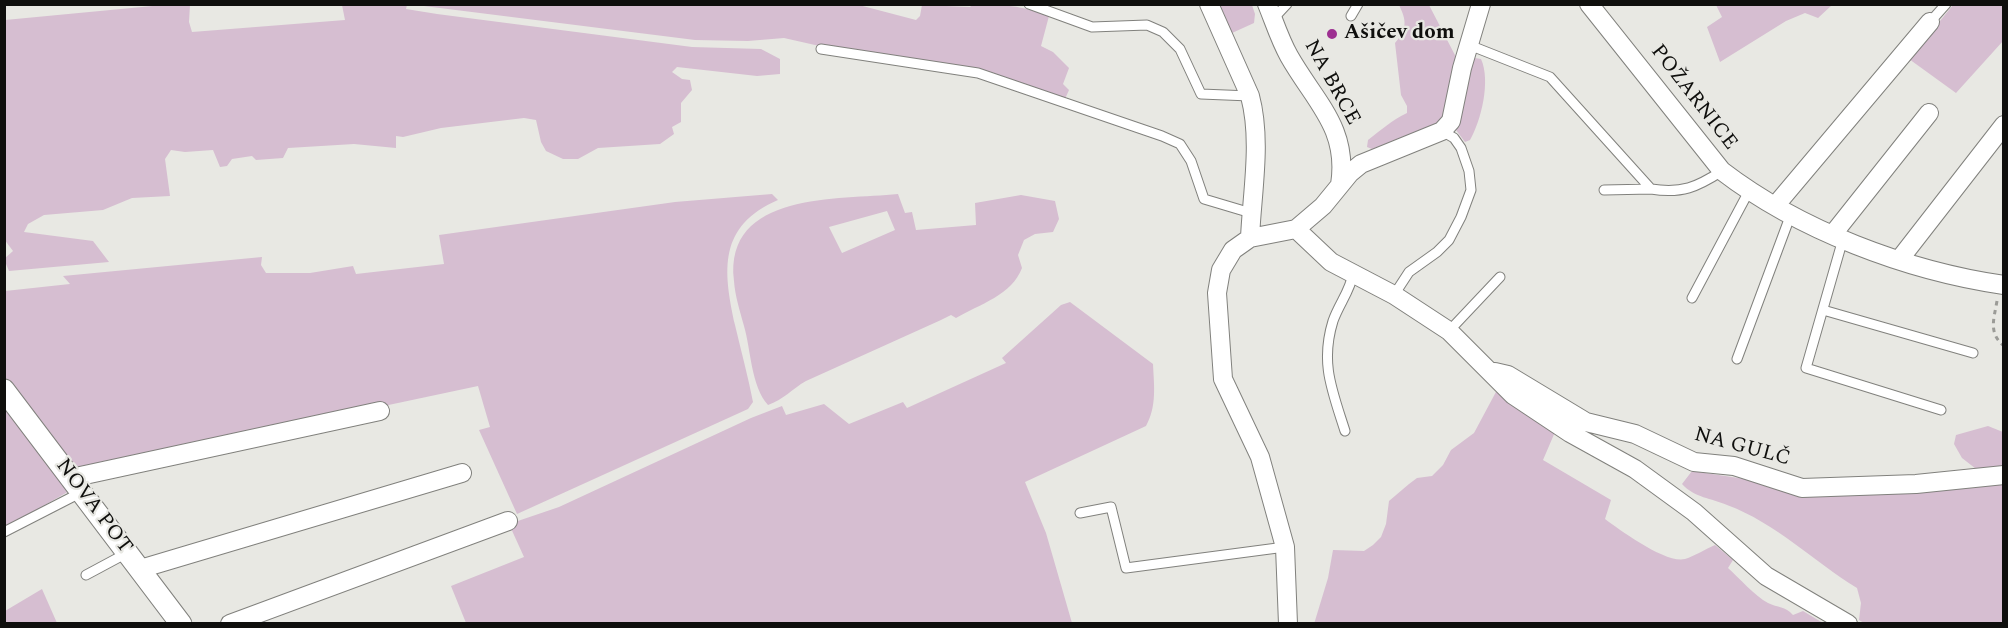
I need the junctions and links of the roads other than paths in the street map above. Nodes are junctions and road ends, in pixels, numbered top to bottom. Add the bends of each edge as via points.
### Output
1 (1029, 4) edge
2 (1209, 4) edge
3 (1287, 4) edge
4 (1358, 4) edge
5 (1481, 4) edge
6 (1589, 4) edge
7 (1946, 4) edge
8 (1270, 12) edge
9 (1351, 16) dead end
10 (1930, 22) joint
11 (1469, 45) junction
12 (821, 49) dead end
13 (1250, 96) junction
14 (1929, 113) dead end
15 (2004, 125) edge
16 (1442, 131) junction
17 (1722, 171) junction
18 (1340, 185) junction
19 (1651, 189) junction
20 (1604, 190) dead end
21 (1749, 191) junction
22 (1783, 210) junction
23 (1251, 213) junction
24 (1296, 229) junction
25 (1838, 237) junction
26 (1250, 238) junction
27 (1899, 260) junction
28 (1353, 273) junction
29 (1500, 277) dead end
30 (2002, 285) edge
31 (1394, 295) junction
32 (1692, 298) dead end
33 (1823, 310) junction
34 (1449, 331) junction
35 (1973, 353) dead end
36 (1737, 359) dead end
37 (1487, 370) junction
38 (4, 390) edge
39 (1941, 410) dead end
40 (380, 411) dead end
41 (1345, 431) dead end
42 (462, 473) dead end
43 (2004, 475) edge
44 (76, 485) junction
45 (1080, 513) dead end
46 (508, 521) dead end
47 (4, 532) edge
48 (1285, 547) junction
49 (134, 561) junction
50 (86, 575) dead end
51 (181, 624) edge
52 (230, 624) edge
53 (1288, 624) edge
54 (1848, 624) edge

1 - 13 lane via 1092,27 1147,25 1163,32 1180,49 1201,94
2 - 13 street
3 - 8 lane
4 - 9 lane
5 - 11 street
6 - 17 street, POŽARNICE
7 - 10 lane
8 - 18 street, NA BRCE via 1289,55 1335,127 1341,152
10 - 22 street
11 - 16 street via 1451,121
11 - 19 lane via 1550,77
12 - 23 lane via 978,73 1162,136 1180,144 1191,161 1204,199
13 - 23 street via 1255,162
14 - 25 street
15 - 27 street
16 - 18 street via 1361,164
16 - 31 lane via 1461,148 1471,190 1449,240 1409,272
17 - 19 lane via 1689,189 1672,193
17 - 21 street, POŽARNICE
18 - 24 street
19 - 20 lane
21 - 22 street, POŽARNICE
21 - 32 lane
22 - 25 street, POŽARNICE
22 - 36 lane
23 - 26 street
24 - 26 street
24 - 28 street, NA GULČ via 1331,262
25 - 27 street, POŽARNICE
25 - 33 lane
26 - 48 street via 1233,250 1221,270 1217,293 1219,346 1223,379 1260,457
27 - 30 street, POŽARNICE
28 - 31 street, NA GULČ
28 - 41 lane via 1326,348 1326,370
29 - 34 lane
31 - 34 street, NA GULČ
33 - 35 lane
33 - 39 lane via 1806,368
34 - 37 street, NA GULČ
37 - 43 street, NA GULČ via 1508,375 1586,422 1635,434 1694,462 1734,466 1802,488 1916,484
37 - 54 street, NA GULČ via 1513,395 1635,469 1694,512 1766,576
38 - 44 street, NOVA POT
40 - 44 street
42 - 49 street
44 - 47 lane
44 - 49 street, NOVA POT
45 - 48 lane via 1111,507 1126,568
46 - 52 street
48 - 53 street
49 - 50 lane
49 - 51 street, NOVA POT

